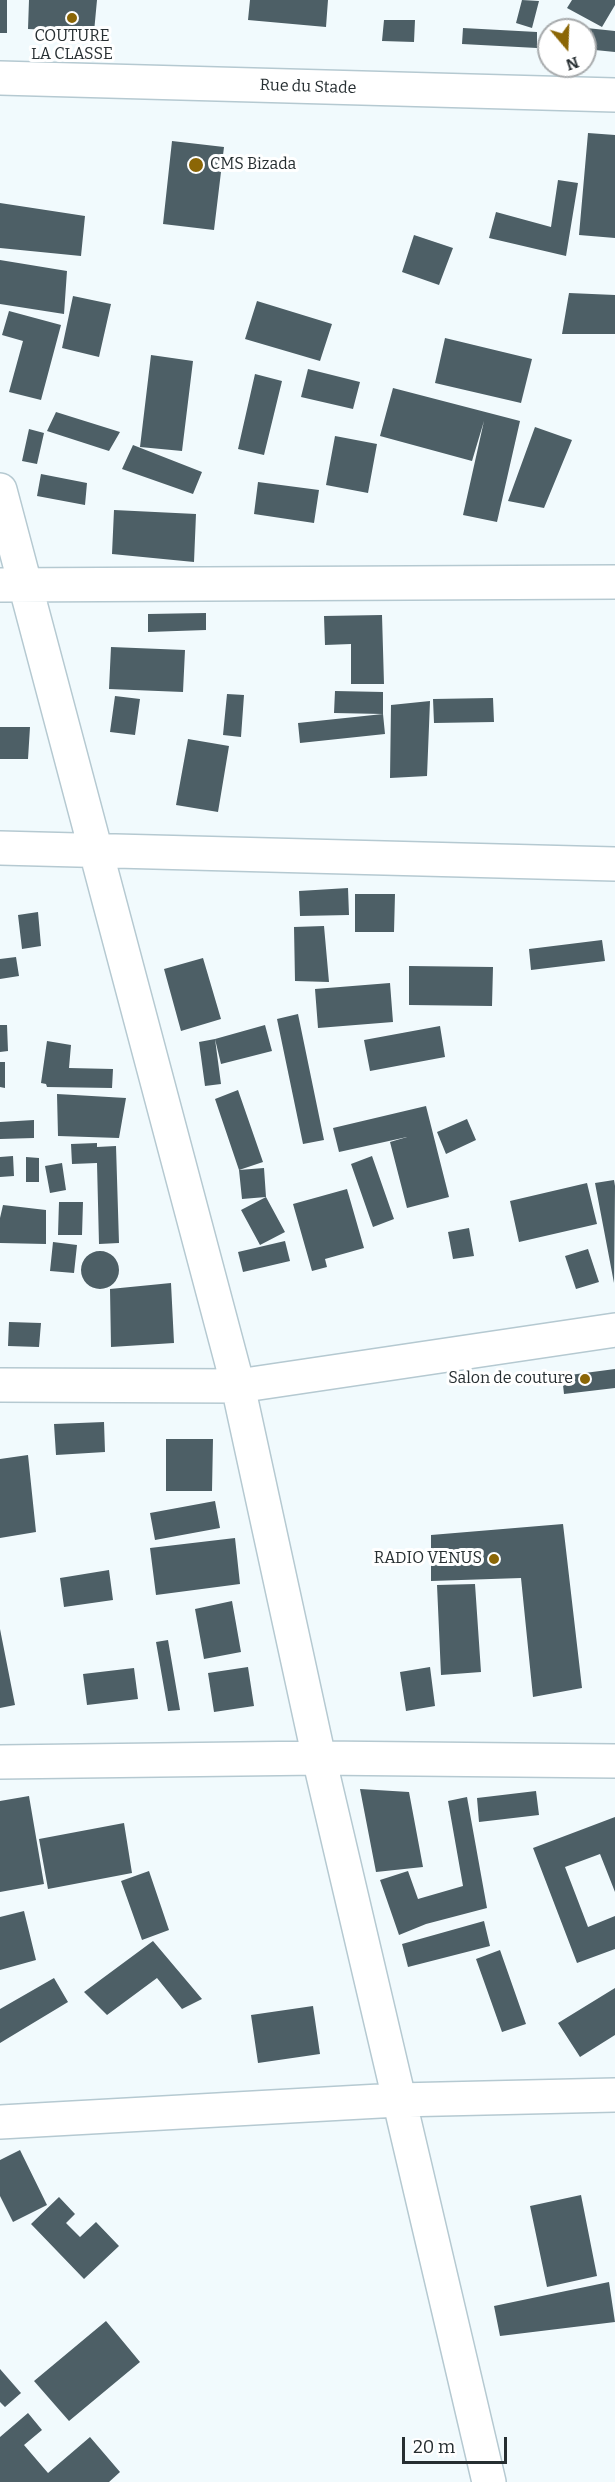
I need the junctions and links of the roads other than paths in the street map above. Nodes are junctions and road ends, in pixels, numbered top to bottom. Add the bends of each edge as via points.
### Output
1 (0, 78) edge
2 (615, 95) edge
3 (0, 490) edge
4 (615, 582) edge
5 (13, 586) edge
6 (0, 848) edge
7 (94, 850) junction
8 (615, 864) edge
9 (615, 1330) edge
10 (0, 1385) edge
11 (238, 1386) junction
12 (319, 1758) junction
13 (615, 1761) edge
14 (0, 1762) edge
15 (615, 2095) edge
16 (398, 2100) junction
17 (0, 2122) edge
18 (489, 2482) edge

1 - 2 street, Rue du Stade
3 - 5 street
4 - 5 street
5 - 7 street
6 - 7 street
7 - 8 street
7 - 11 street
9 - 11 street
10 - 11 street
11 - 12 street
12 - 13 street
12 - 14 street
12 - 16 street
15 - 16 street
16 - 17 street
16 - 18 street

